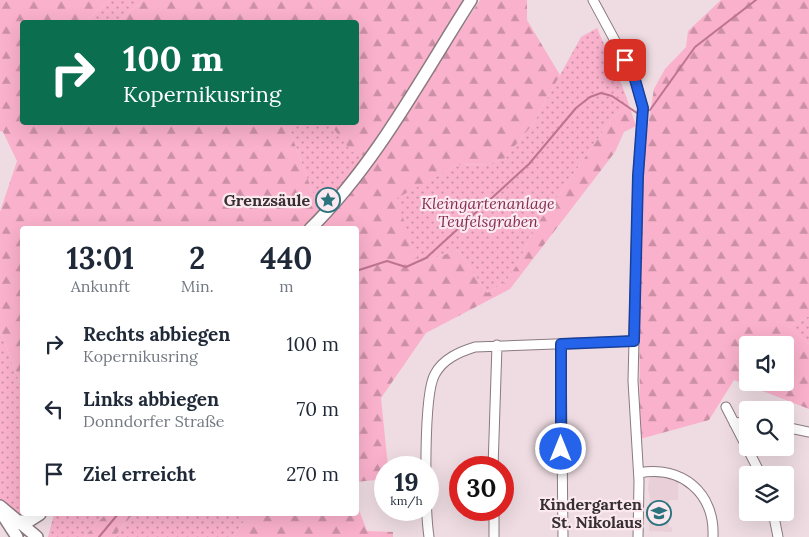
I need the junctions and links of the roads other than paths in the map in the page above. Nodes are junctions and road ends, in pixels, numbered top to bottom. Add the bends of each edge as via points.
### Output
1 (471, 0) edge
2 (593, 0) edge
3 (313, 226) edge
4 (634, 341) junction
5 (561, 344) junction
6 (497, 345) junction
7 (726, 407) dead end
8 (734, 423) junction
9 (739, 423) edge
10 (794, 429) edge
11 (809, 432) edge
12 (493, 456) edge
13 (756, 466) edge
14 (639, 473) junction
15 (0, 506) edge
16 (0, 510) edge
17 (37, 516) edge
18 (45, 516) edge
19 (18, 520) junction
20 (494, 521) edge
21 (775, 521) edge
22 (17, 536) edge
23 (38, 537) edge
24 (429, 537) edge
25 (494, 537) edge
26 (563, 537) edge
27 (638, 537) edge
28 (713, 537) edge
29 (778, 537) edge

1 - 3 main road via 378,146
2 - 4 street via 634,76 643,108
4 - 5 street
4 - 14 street via 634,414
5 - 6 street
5 - 26 street
6 - 12 street
6 - 24 street via 457,353 441,365 430,386
7 - 8 street
8 - 9 street
8 - 13 street
10 - 11 street
14 - 27 street
14 - 28 street via 672,474 694,485 702,493 713,516
15 - 19 main road
16 - 22 main road
17 - 19 main road via 29,521
18 - 23 main road
19 - 23 main road
20 - 25 street
21 - 29 street

